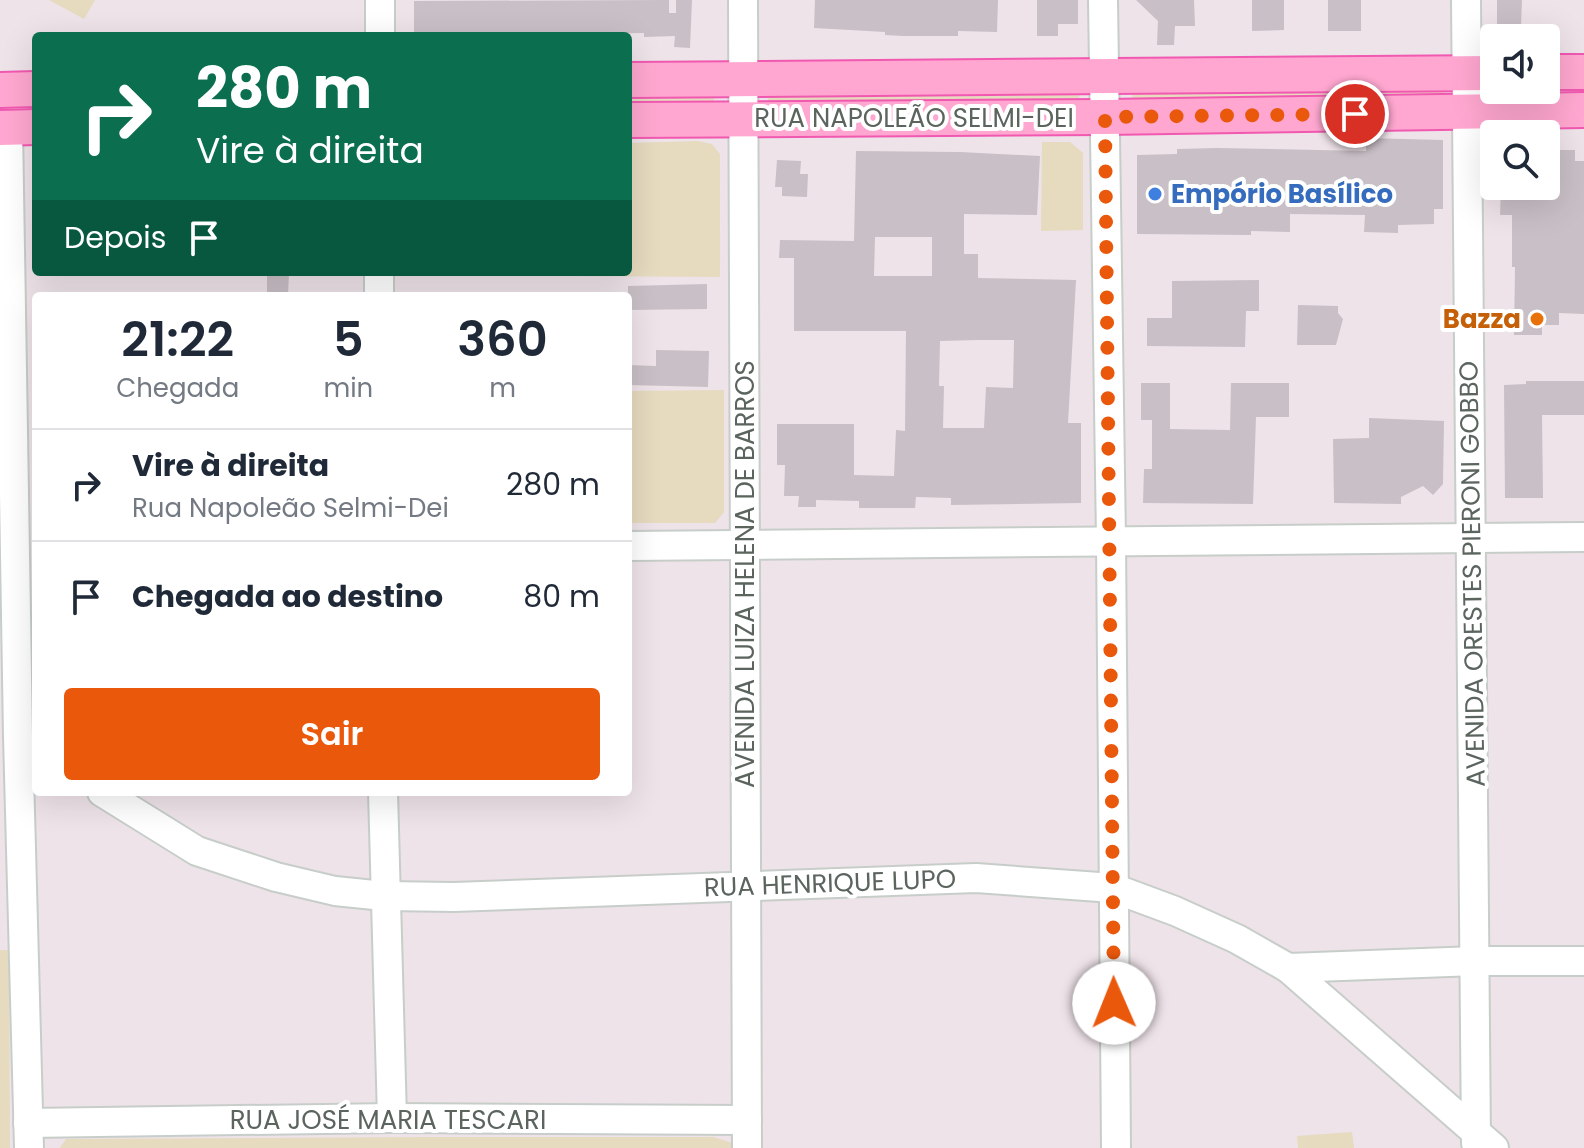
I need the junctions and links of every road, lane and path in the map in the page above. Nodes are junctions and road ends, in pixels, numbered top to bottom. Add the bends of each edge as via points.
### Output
1 (380, 0) edge
2 (743, 0) edge
3 (1103, 0) edge
4 (1466, 0) edge
5 (380, 32) edge
6 (1560, 72) edge
7 (1584, 72) edge
8 (1480, 73) edge
9 (1104, 75) junction
10 (632, 80) edge
11 (744, 80) junction
12 (32, 89) edge
13 (0, 90) edge
14 (1584, 110) edge
15 (1469, 111) junction
16 (1105, 117) junction
17 (744, 119) junction
18 (632, 120) edge
19 (15, 127) edge
20 (6, 259) edge
21 (1584, 537) edge
22 (1471, 538) junction
23 (1111, 540) junction
24 (745, 545) junction
25 (632, 546) edge
26 (17, 551) edge
27 (18, 737) edge
28 (108, 796) edge
29 (383, 796) edge
30 (747, 887) junction
31 (1113, 888) junction
32 (384, 896) junction
33 (1476, 961) junction
34 (1584, 961) edge
35 (1288, 968) junction
36 (392, 1118) junction
37 (747, 1120) junction
38 (29, 1135) edge
39 (1482, 1143) edge
40 (747, 1148) edge
41 (1116, 1148) edge

1 - 5 street
2 - 11 street, AVENIDA LUIZA HELENA DE BARROS
3 - 9 street
4 - 8 street, AVENIDA ORESTES PIERONI GOBBO
6 - 7 main road
8 - 9 main road, RUA NAPOLEÃO SELMI-DEI
8 - 15 street, AVENIDA ORESTES PIERONI GOBBO
9 - 11 main road, RUA NAPOLEÃO SELMI-DEI
9 - 16 street
10 - 11 main road, RUA NAPOLEÃO SELMI-DEI
11 - 17 street, AVENIDA LUIZA HELENA DE BARROS
12 - 13 main road
14 - 15 main road, RUA NAPOLEÃO SELMI-DEI
15 - 16 main road, RUA NAPOLEÃO SELMI-DEI
15 - 22 street, AVENIDA ORESTES PIERONI GOBBO
16 - 17 main road, RUA NAPOLEÃO SELMI-DEI
16 - 23 street
17 - 18 main road, RUA NAPOLEÃO SELMI-DEI
17 - 24 street, AVENIDA LUIZA HELENA DE BARROS
19 - 20 street
20 - 26 street
21 - 22 street
22 - 23 street
22 - 33 street, AVENIDA ORESTES PIERONI GOBBO
23 - 24 street
23 - 31 street
24 - 25 street
24 - 30 street, AVENIDA LUIZA HELENA DE BARROS
26 - 27 street
27 - 38 street
28 - 32 street, RUA HENRIQUE LUPO via 197,851 276,877
29 - 32 street
30 - 31 street, RUA HENRIQUE LUPO via 976,878
30 - 32 street, RUA HENRIQUE LUPO
30 - 37 street, AVENIDA LUIZA HELENA DE BARROS
31 - 35 street, RUA HENRIQUE LUPO via 1237,939
31 - 41 street
32 - 36 street
33 - 34 street
33 - 35 street
33 - 39 street, AVENIDA ORESTES PIERONI GOBBO
35 - 39 street, RUA HENRIQUE LUPO
36 - 37 street, RUA JOSÉ MARIA TESCARI
36 - 38 street, RUA JOSÉ MARIA TESCARI
37 - 40 street, AVENIDA LUIZA HELENA DE BARROS

